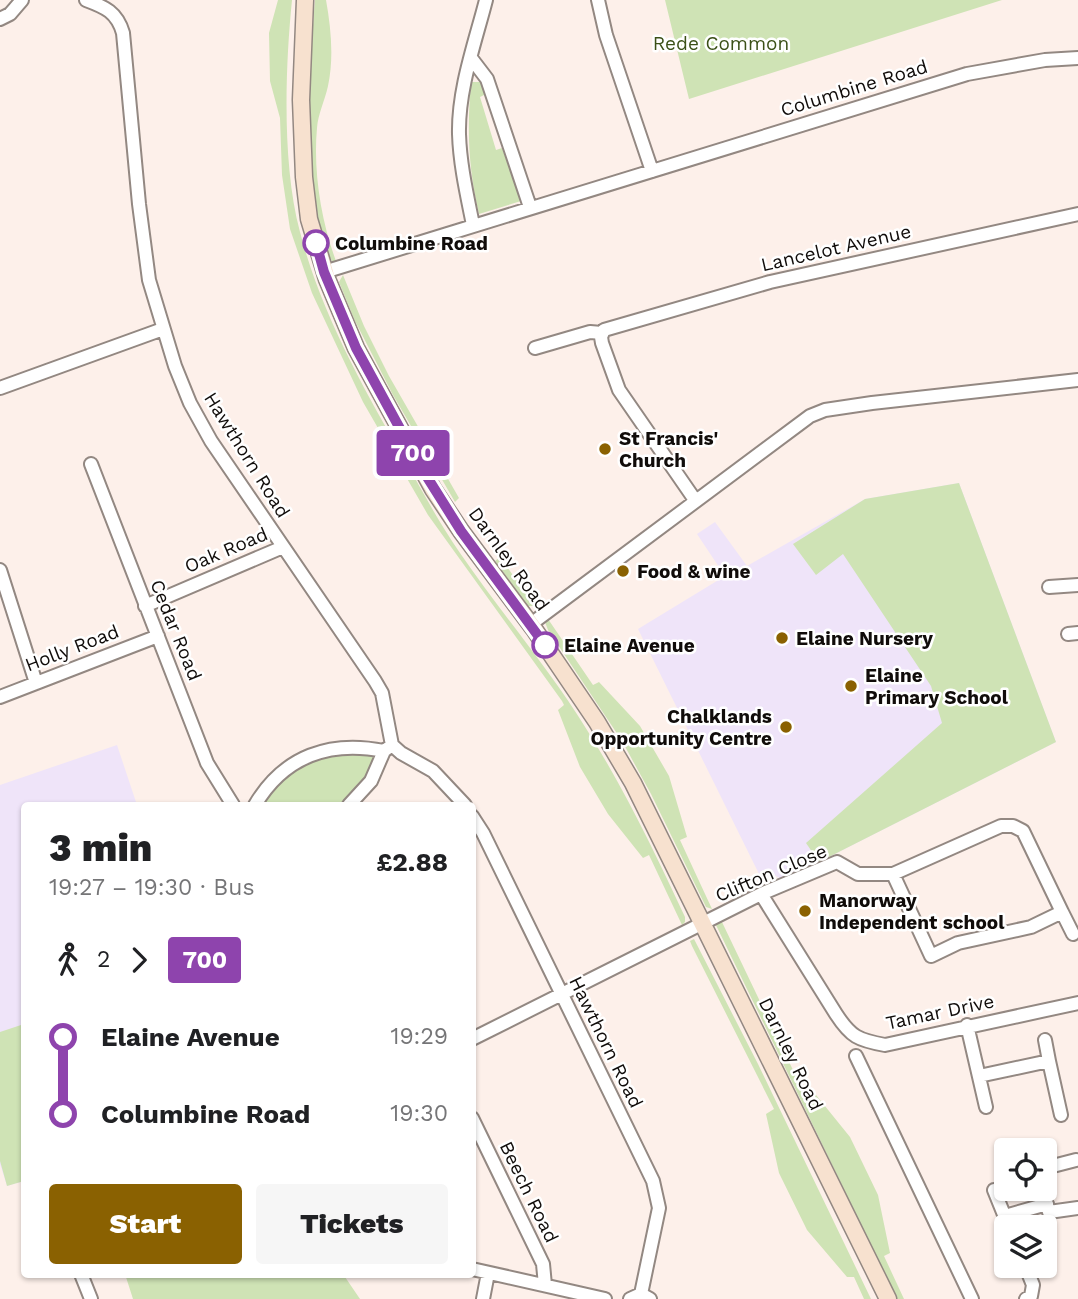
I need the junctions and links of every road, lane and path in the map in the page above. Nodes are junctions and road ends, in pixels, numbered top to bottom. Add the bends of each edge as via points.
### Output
1 (22, 0) edge
2 (86, 0) edge
3 (305, 0) edge
4 (486, 0) edge
5 (598, 0) edge
6 (0, 19) edge
7 (471, 58) junction
8 (1078, 58) edge
9 (652, 171) junction
10 (530, 207) junction
11 (1078, 214) edge
12 (473, 226) junction
13 (324, 272) junction
14 (163, 329) junction
15 (604, 331) junction
16 (535, 348) dead end
17 (1078, 380) edge
18 (0, 388) edge
19 (91, 464) dead end
20 (695, 500) junction
21 (283, 547) junction
22 (0, 570) edge
23 (1078, 585) edge
24 (1049, 587) dead end
25 (145, 606) junction
26 (531, 624) junction
27 (158, 636) junction
28 (36, 683) junction
29 (0, 697) edge
30 (388, 748) junction
31 (231, 802) edge
32 (257, 802) edge
33 (352, 802) edge
34 (462, 802) edge
35 (476, 822) edge
36 (893, 874) junction
37 (761, 894) junction
38 (1062, 912) junction
39 (703, 923) junction
40 (1073, 934) dead end
41 (562, 995) junction
42 (1078, 1003) edge
43 (967, 1025) junction
44 (476, 1037) edge
45 (1045, 1040) dead end
46 (856, 1056) dead end
47 (1049, 1061) junction
48 (979, 1076) junction
49 (986, 1107) dead end
50 (1061, 1115) dead end
51 (476, 1126) edge
52 (1076, 1160) dead end
53 (1057, 1165) edge
54 (1045, 1201) edge
55 (1046, 1204) junction
56 (1078, 1208) edge
57 (1021, 1215) edge
58 (476, 1270) edge
59 (488, 1273) junction
60 (83, 1278) edge
61 (1030, 1278) edge
62 (545, 1285) junction
63 (641, 1297) edge
64 (91, 1299) edge
65 (483, 1299) edge
66 (606, 1299) edge
67 (888, 1299) edge
68 (972, 1299) edge
69 (1026, 1299) edge

1 - 6 street
2 - 14 street, Hawthorn Road via 115,14 123,33 149,281
3 - 13 street, Darnley Road via 303,177
4 - 7 street
5 - 9 street
7 - 10 street via 487,79
7 - 12 street via 459,133
8 - 9 street, Columbine Road via 967,74
9 - 10 street, Columbine Road
10 - 12 street, Columbine Road
11 - 15 street, Lancelot Avenue via 777,281
12 - 13 street, Columbine Road
13 - 26 street, Darnley Road via 356,348 433,489
14 - 18 street
14 - 21 street, Hawthorn Road via 190,403
15 - 16 street, Lancelot Avenue
15 - 20 street via 604,348 617,386
17 - 20 street via 825,410 788,431
19 - 25 street, Cedar Road
20 - 26 street
21 - 25 street, Oak Road
21 - 30 street, Hawthorn Road via 382,693
22 - 28 street
23 - 24 street
25 - 27 street, Cedar Road
26 - 39 street, Darnley Road via 633,783
27 - 28 street, Holly Road
27 - 31 street, Cedar Road via 207,764
28 - 29 street, Holly Road
30 - 32 street via 345,747 307,756 274,779
30 - 33 street via 371,781
30 - 34 street via 433,771
35 - 41 street, Hawthorn Road
36 - 37 street, Clifton Close via 858,874 837,862
36 - 38 street via 931,956 958,943 1031,928
36 - 38 street, Clifton Close via 1001,826 1013,826 1023,831
37 - 39 street, Clifton Close
37 - 43 street, Tamar Drive via 836,1014 857,1039 885,1045
38 - 40 street, Clifton Close
39 - 41 street, Clifton Close
39 - 67 street, Darnley Road
41 - 44 street, Clifton Close
41 - 63 street, Hawthorn Road via 658,1195 658,1218
42 - 43 street, Tamar Drive
43 - 48 street
45 - 47 street
46 - 68 street
47 - 48 street
47 - 50 street
48 - 49 street
51 - 62 street, Beech Road via 542,1264
52 - 53 street
54 - 55 street
55 - 56 street via 1049,1212
55 - 57 street
58 - 59 street
59 - 62 street
59 - 65 street
60 - 64 street
61 - 69 street via 1031,1296
62 - 66 street

